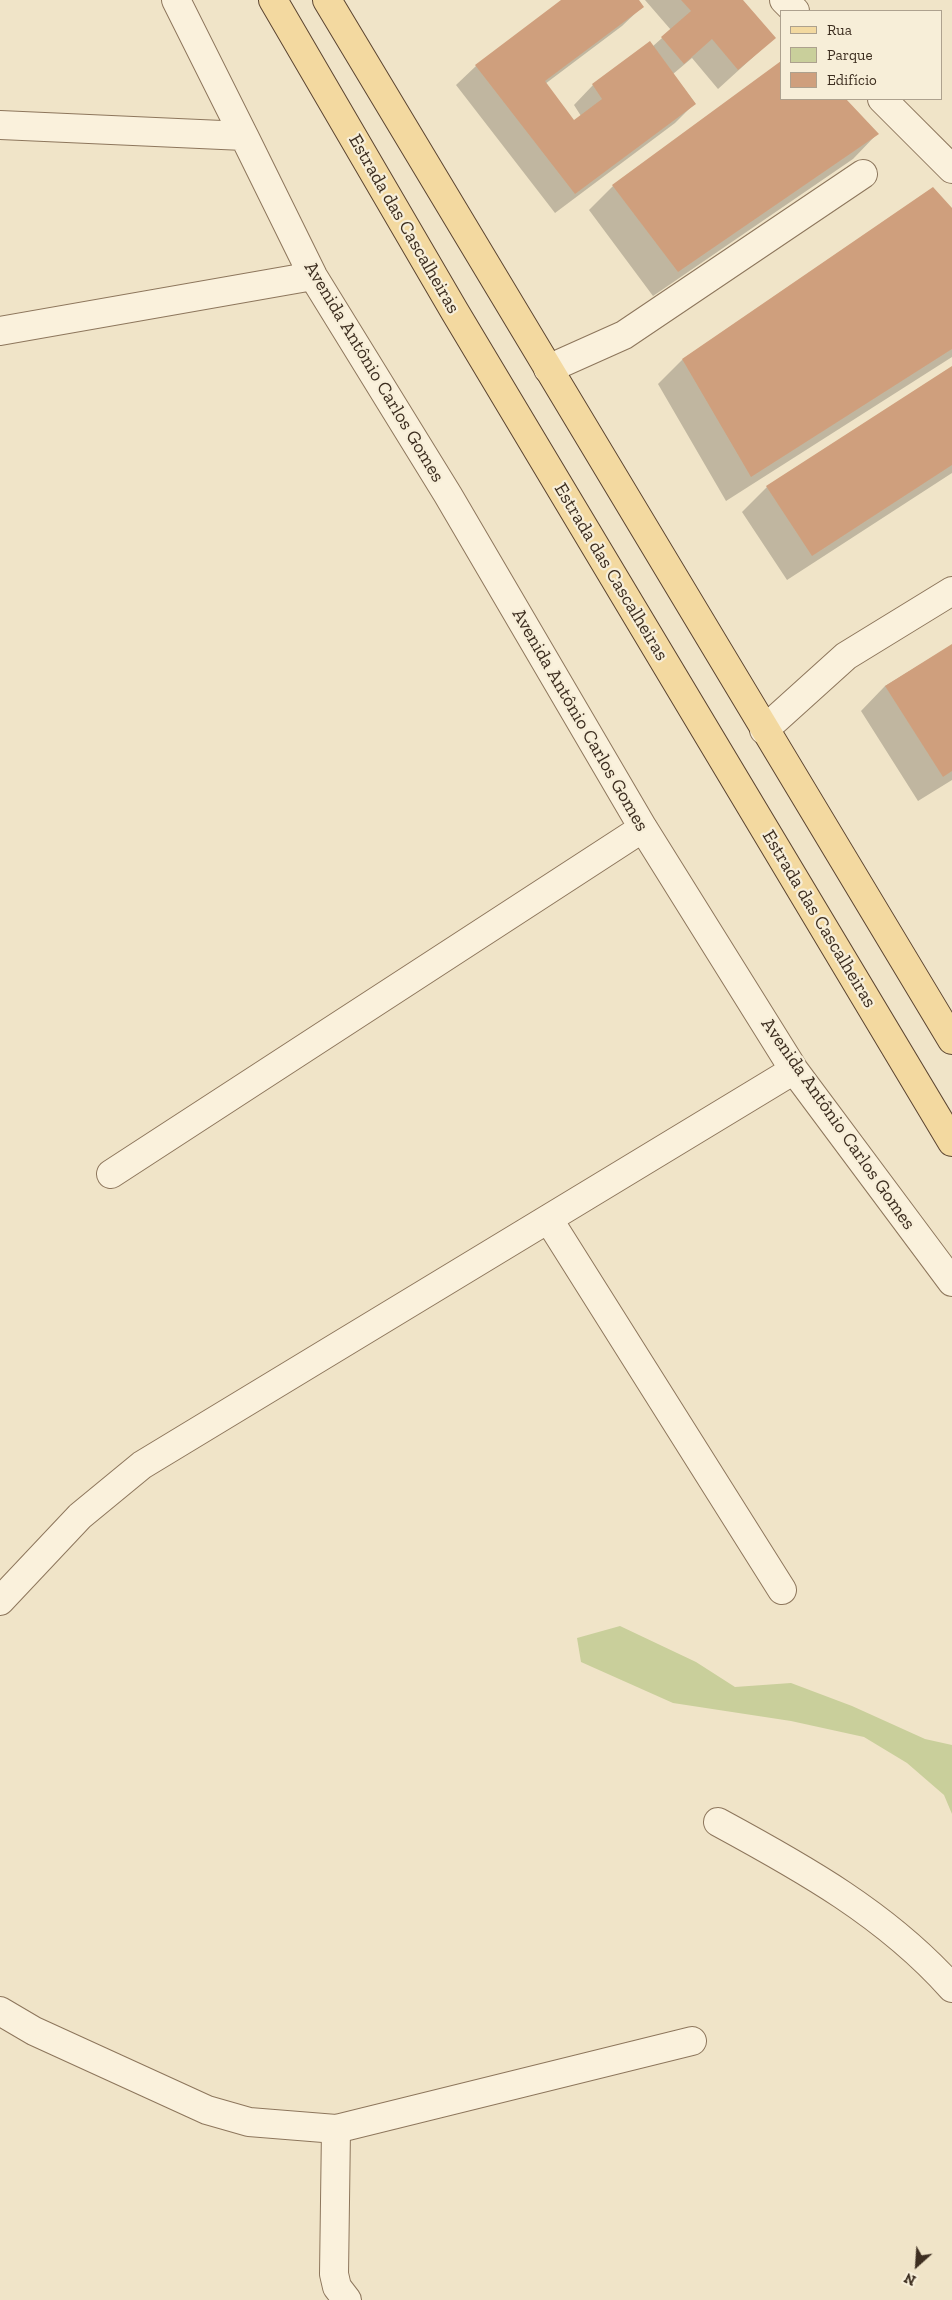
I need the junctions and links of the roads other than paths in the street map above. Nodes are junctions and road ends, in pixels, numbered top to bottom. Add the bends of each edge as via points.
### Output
1 (176, 0) edge
2 (273, 0) edge
3 (326, 0) edge
4 (784, 0) edge
5 (794, 10) edge
6 (883, 100) edge
7 (0, 125) edge
8 (244, 136) junction
9 (952, 169) edge
10 (863, 174) dead end
11 (313, 276) junction
12 (0, 331) edge
13 (548, 369) junction
14 (952, 591) edge
15 (764, 730) junction
16 (643, 828) junction
17 (952, 1040) edge
18 (794, 1070) junction
19 (952, 1142) edge
20 (111, 1174) dead end
21 (548, 1220) junction
22 (952, 1282) edge
23 (782, 1590) dead end
24 (0, 1601) edge
25 (718, 1822) dead end
26 (952, 1988) edge
27 (0, 2011) edge
28 (692, 2041) dead end
29 (336, 2129) junction
30 (347, 2300) edge

1 - 8 street, Avenida Antônio Carlos Gomes
2 - 19 main road, Estrada das Cascalheiras via 460,320
3 - 13 main road
4 - 5 street
6 - 9 street
7 - 8 street
8 - 11 street, Avenida Antônio Carlos Gomes
10 - 13 street via 624,335
11 - 12 street
11 - 16 street, Avenida Antônio Carlos Gomes via 448,495
13 - 15 main road
14 - 15 street via 846,656
15 - 17 main road
16 - 18 street, Avenida Antônio Carlos Gomes
16 - 20 street
18 - 21 street
18 - 22 street, Avenida Antônio Carlos Gomes
21 - 23 street
21 - 24 street via 142,1465 80,1516
25 - 26 street via 796,1865 888,1927
27 - 29 street via 34,2031 207,2110 249,2122
28 - 29 street
29 - 30 street via 334,2274 337,2286

